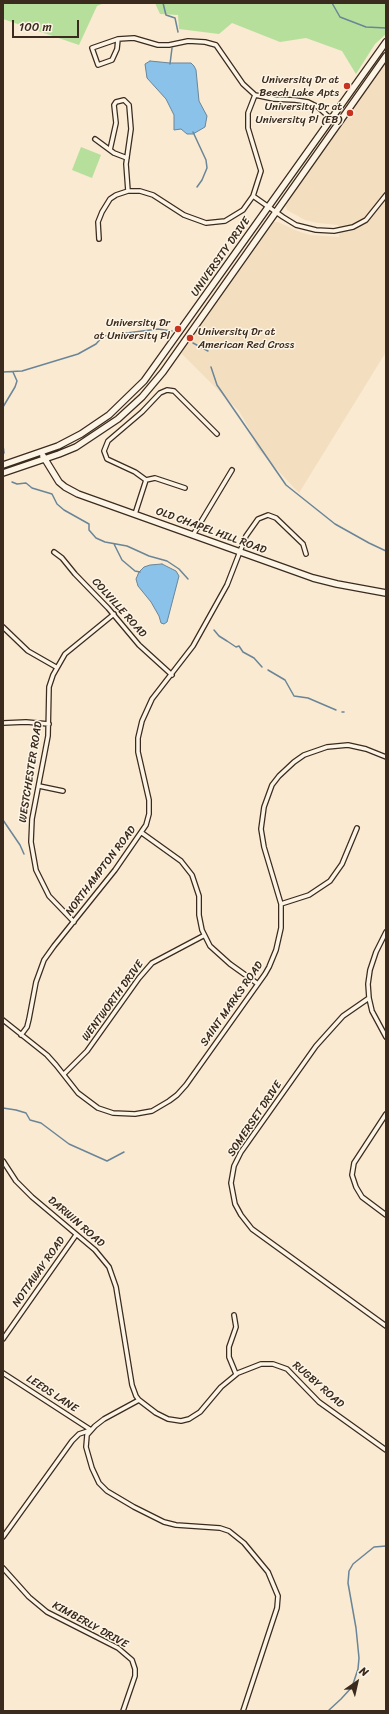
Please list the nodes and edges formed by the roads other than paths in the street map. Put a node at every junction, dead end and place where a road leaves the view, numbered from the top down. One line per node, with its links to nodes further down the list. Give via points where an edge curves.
1 (118, 39): 1 (street, via 92,48 98,65 112,60); 4 (street, via 134,38 169,45 188,41 216,45 243,84)
2 (386, 42): 5 (main road, UNIVERSITY DRIVE)
3 (386, 56): 13 (main road, UNIVERSITY DRIVE)
4 (255, 95): 5 (street, via 308,102); 11 (street, via 248,113 248,128 261,171)
5 (331, 119): 12 (main road, UNIVERSITY DRIVE)
6 (94, 139): 7 (street)
7 (110, 150): 8 (street); 8 (street, via 116,123 114,105 124,100 129,105 132,129)
8 (127, 158): 9 (street)
9 (128, 191): 11 (street, via 153,195 184,215 206,223 231,218 242,210); 14 (street, via 110,199 102,212 98,222)
10 (386, 195): 13 (street, via 366,220 338,231 303,227)
11 (253, 196): 12 (street)
12 (268, 207): 13 (street); 16 (main road, UNIVERSITY DRIVE, via 144,381 121,405 91,428)
13 (275, 212): 17 (main road, UNIVERSITY DRIVE, via 163,372 142,397 118,419 90,438)
14 (99, 239)
15 (217, 434): 21 (street, via 174,391 160,393 108,441 104,451 107,459)
16 (42, 452): 17 (main road, OLD CHAPEL HILL ROAD); 18 (main road)
17 (45, 459): 20 (main road); 23 (main road, OLD CHAPEL HILL ROAD, via 59,482 68,490)
18 (3, 465)
19 (232, 470): 24 (street)
20 (3, 473)
21 (146, 480): 22 (street, via 155,478); 23 (street)
22 (186, 488)
23 (135, 514): 24 (main road, OLD CHAPEL HILL ROAD)
24 (193, 535): 26 (main road, OLD CHAPEL HILL ROAD)
25 (54, 552): 29 (street, COLVILLE ROAD)
26 (239, 552): 27 (street, NORTHAMPTON ROAD, via 258,519 268,515 286,527 302,544); 28 (main road, OLD CHAPEL HILL ROAD, via 327,582); 32 (street, NORTHAMPTON ROAD, via 227,585 193,646)
27 (306, 554)
28 (386, 593)
29 (114, 614): 31 (street, WESTCHESTER ROAD, via 71,648); 32 (street, COLVILLE ROAD, via 139,645)
30 (3, 627): 31 (street, via 28,650)
31 (56, 667): 34 (street, WESTCHESTER ROAD, via 49,687)
32 (172, 675): 39 (street, NORTHAMPTON ROAD, via 147,707 138,734 139,759 150,808)
33 (3, 722): 34 (street)
34 (49, 724): 36 (street, WESTCHESTER ROAD)
35 (386, 757): 40 (street, SAINT MARKS ROAD, via 348,745 327,747 304,754 272,785 265,801 261,829)
36 (39, 786): 37 (street); 41 (street, WESTCHESTER ROAD, via 31,834 34,864 49,896)
37 (63, 791)
38 (357, 828): 40 (street, via 342,864 326,885 309,895)
39 (142, 833): 41 (street, NORTHAMPTON ROAD); 43 (street, via 180,861 192,875 199,896)
40 (281, 904): 44 (street, SAINT MARKS ROAD, via 281,928 276,950)
41 (74, 922): 47 (street, NORTHAMPTON ROAD, via 49,952 40,969 27,1027)
42 (386, 932): 45 (street, via 370,970)
43 (203, 936): 44 (street, via 220,956); 49 (street, WENTWORTH DRIVE, via 152,963 87,1051)
44 (258, 984): 49 (street, SAINT MARKS ROAD, via 182,1090 160,1107 135,1114 109,1112 82,1098)
45 (369, 998): 48 (street, via 375,1017); 55 (street, SOMERSET DRIVE, via 343,1016 316,1046 241,1152 234,1166 231,1183 235,1204 252,1229)
46 (3, 1020): 47 (street, SAINT MARKS ROAD)
47 (21, 1035): 49 (street, SAINT MARKS ROAD)
48 (386, 1037)
49 (64, 1074)
50 (386, 1114): 52 (street, via 354,1163 352,1175 362,1197)
51 (3, 1162): 53 (street, DARWIN ROAD, via 16,1181 32,1197)
52 (386, 1215)
53 (76, 1234): 56 (street, NOTTAWAY ROAD); 59 (street, DARWIN ROAD, via 101,1256 112,1273 132,1385)
54 (234, 1315): 58 (street, via 236,1327 229,1347 229,1357)
55 (386, 1326)
56 (3, 1339)
57 (3, 1373): 60 (street, LEEDS LANE)
58 (236, 1374): 59 (street, RUGBY ROAD, via 197,1415 185,1421 162,1417); 61 (street, RUGBY ROAD, via 261,1364 283,1366 320,1402)
59 (139, 1400): 60 (street, via 116,1411)
60 (91, 1430): 62 (street, via 80,1434 72,1441); 65 (street, via 86,1439 87,1450 96,1478 107,1491 164,1522 229,1531 244,1543 268,1572 278,1596 277,1608)
61 (386, 1450)
62 (3, 1537)
63 (3, 1568): 64 (street, KIMBERLY DRIVE, via 29,1597 47,1612 118,1648 132,1660 135,1676)
64 (123, 1711)
65 (243, 1711)

